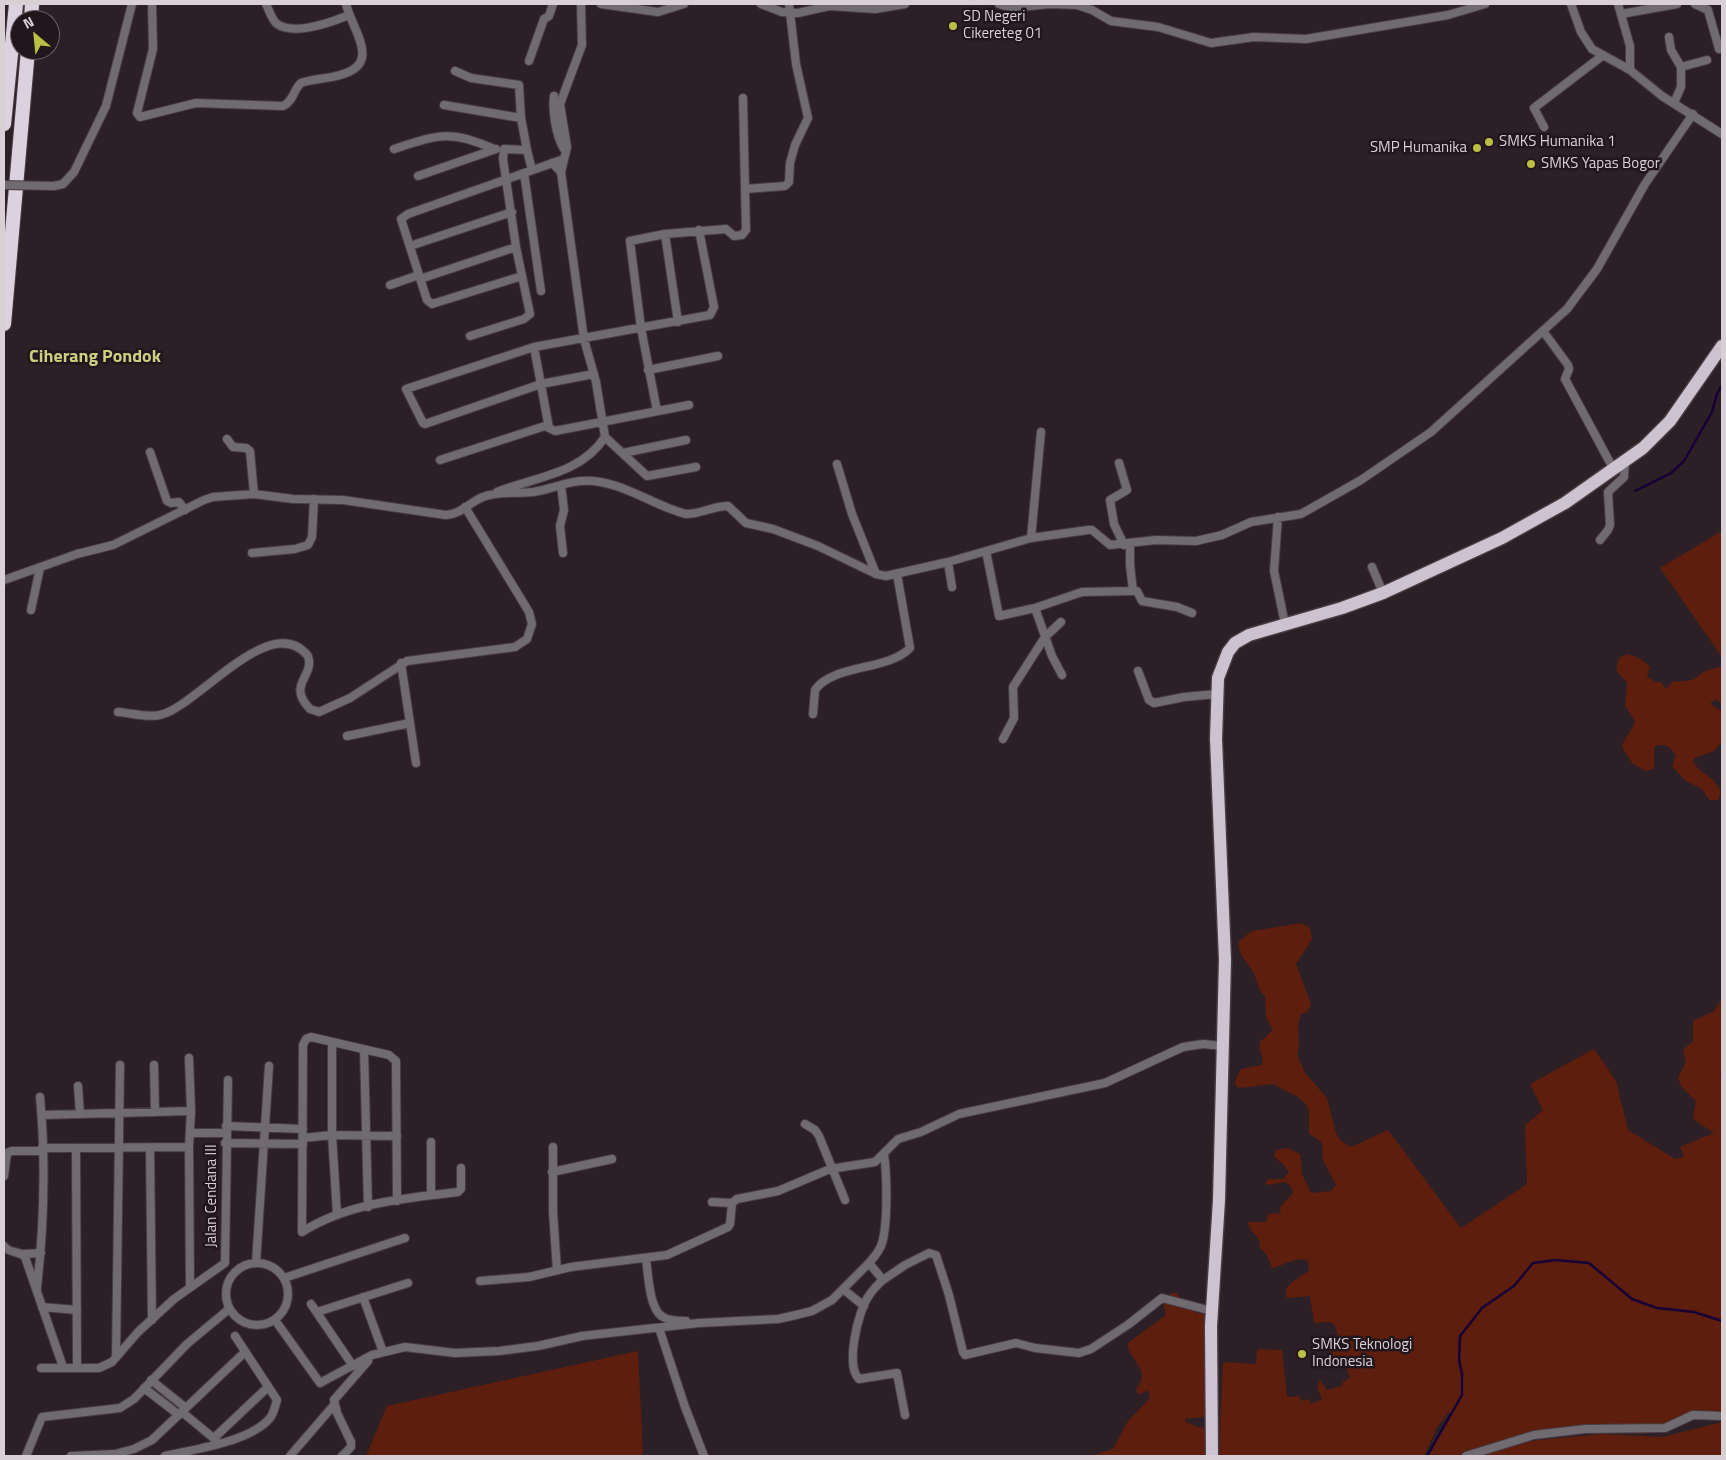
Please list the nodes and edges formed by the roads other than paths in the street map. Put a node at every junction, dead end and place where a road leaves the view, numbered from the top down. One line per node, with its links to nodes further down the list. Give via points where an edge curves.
1 (16, 4): 37 (highway)
2 (132, 4): 51 (street, bridge, via 106,106 74,172 63,184 54,186)
3 (152, 4): 21 (street, via 153,49 137,113 140,117 196,103 286,105 302,83 344,74 362,60 362,47)
4 (266, 4): 21 (street, via 274,22 284,26 319,27)
5 (346, 4): 21 (street)
6 (553, 4): 27 (street)
7 (581, 4): 44 (street, via 582,45 560,104)
8 (601, 4): 9 (street, via 653,12)
9 (684, 4)
10 (761, 4): 19 (street)
11 (789, 4): 19 (street)
12 (905, 4): 19 (street, via 875,9 830,6)
13 (999, 4): 14 (street, via 1014,8 1076,5 1111,21 1158,27 1211,43 1254,37 1311,38 1448,15)
14 (1485, 4)
15 (1571, 4): 24 (street, via 1586,41)
16 (1618, 4): 20 (street)
17 (1677, 4): 20 (street)
18 (1695, 4): 23 (street, via 1708,10)
19 (790, 13): 52 (street, via 796,64 808,118 795,145 789,182 785,186)
20 (1621, 14): 29 (street, via 1630,46)
21 (349, 16)
22 (1669, 37): 28 (street, via 1670,50)
23 (1719, 49)
24 (1602, 56): 29 (street); 38 (street, via 1534,108)
25 (27, 60): 63 (highway)
26 (1706, 60): 28 (street)
27 (529, 61)
28 (1681, 67): 33 (street, via 1682,87)
29 (1630, 70): 33 (street)
30 (455, 71): 36 (street, via 471,78 519,85)
31 (554, 96): 44 (street, via 558,134)
32 (743, 98): 52 (street)
33 (1674, 103): 35 (street)
34 (444, 104): 36 (street)
35 (1693, 114): 39 (street); 65 (street, via 1645,184 1597,269 1567,309)
36 (521, 118): 43 (street)
37 (4, 124)
38 (1544, 127)
39 (1722, 134)
40 (494, 148): 41 (street, via 448,135 432,136); 42 (street); 49 (street)
41 (394, 149)
42 (504, 149): 43 (street); 50 (street)
43 (527, 150): 46 (street)
44 (565, 155): 45 (street); 47 (street)
45 (552, 163): 46 (street); 47 (street)
46 (532, 170): 48 (street)
47 (561, 172): 67 (street)
48 (524, 173): 50 (street); 61 (street)
49 (418, 176)
50 (505, 180): 53 (street); 56 (street, via 405,215 401,222)
51 (4, 185)
52 (745, 189): 54 (street, via 745,233 738,237 726,229)
53 (512, 212): 56 (street); 57 (street)
54 (698, 230): 55 (street); 62 (street, via 713,312)
55 (665, 234): 62 (street); 64 (street, via 630,242)
56 (410, 246): 59 (street)
57 (516, 247): 58 (street); 59 (street)
58 (522, 276): 59 (street, via 435,304 427,300); 66 (street, via 529,316)
59 (420, 277): 60 (street)
60 (390, 285)
61 (541, 291)
62 (678, 322): 64 (street)
63 (4, 324)
64 (641, 328): 67 (street); 71 (street)
65 (1543, 331): 89 (street, via 1568,365 1565,379); 96 (street, via 1438,426 1403,452 1300,514)
66 (470, 336)
67 (584, 339): 69 (street); 72 (street)
68 (1722, 346): 85 (highway, via 1670,420)
69 (534, 347): 73 (street); 73 (street, via 406,389 425,424)
70 (718, 356): 71 (street)
71 (648, 370): 75 (street)
72 (594, 374): 73 (street); 76 (street)
73 (541, 384): 77 (street)
74 (689, 405): 75 (street)
75 (657, 411): 76 (street)
76 (604, 422): 77 (street, via 555,431); 79 (street)
77 (549, 428): 84 (street, via 545,426)
78 (1041, 432): 97 (street)
79 (605, 437): 83 (street); 92 (street, via 588,456 565,470)
80 (227, 439): 91 (street, via 233,447 250,451)
81 (686, 440): 83 (street)
82 (150, 452): 95 (street, via 167,501 179,502)
83 (623, 453): 88 (street, via 647,476)
84 (440, 460)
85 (1625, 462): 89 (highway); 98 (street, via 1624,476 1608,492 1610,525)
86 (1119, 463): 99 (street, via 1126,490 1110,500 1114,524)
87 (837, 464): 106 (street, via 852,514)
88 (696, 467)
89 (1614, 470): 111 (highway, via 1565,503 1502,538)
90 (561, 485): 92 (street, via 534,492); 102 (street, via 564,510 560,539); 106 (street, via 584,481 612,485 686,514 728,506 746,523 773,529 818,546)
91 (254, 494): 93 (street); 95 (street, via 209,498)
92 (490, 495): 94 (street)
93 (314, 499): 94 (street, via 369,502 438,515 451,514); 101 (street, via 312,536 308,544 295,549)
94 (465, 507): 118 (street, via 529,612 532,624 527,639 515,647 501,650 420,658)
95 (185, 510): 105 (street, via 113,545)
96 (1278, 517): 99 (street, via 1251,522 1208,539); 116 (street, via 1274,571)
97 (1031, 538): 99 (street, via 1092,530 1110,545); 100 (street)
98 (1600, 540)
99 (1127, 544): 110 (street)
100 (986, 551): 103 (street); 112 (street, via 999,616)
101 (252, 553)
102 (563, 553)
103 (948, 562): 107 (street); 109 (street)
104 (1372, 567): 111 (street)
105 (40, 568): 108 (street); 113 (street)
106 (876, 574): 107 (street)
107 (897, 574): 123 (street, via 910,648 823,682 814,690)
108 (4, 580)
109 (952, 587)
110 (1133, 591): 112 (street, via 1082,592); 114 (street, via 1137,591 1142,602 1177,606)
111 (1383, 593): 116 (highway)
112 (1035, 608): 117 (street)
113 (31, 610)
114 (1192, 613)
115 (1061, 622): 117 (street)
116 (1285, 624): 121 (highway, via 1249,635 1235,644 1220,668)
117 (1045, 636): 120 (street); 126 (street, via 1013,687 1014,718)
118 (401, 663): 122 (street, via 350,698 314,712 305,705 300,693 309,664 308,656 295,646 276,645 250,655 185,703 161,715); 124 (street)
119 (1138, 671): 121 (street, via 1154,703)
120 (1062, 675)
121 (1217, 694): 129 (highway, via 1225,960)
122 (118, 712)
123 (813, 714)
124 (410, 722): 125 (street); 127 (street)
125 (347, 736)
126 (1003, 739)
127 (416, 763)
128 (332, 1043): 130 (street); 145 (street, via 311,1037 304,1042); 148 (street)
129 (1222, 1046): 161 (street, via 1183,1047 1105,1083 959,1114 922,1132 898,1139); 195 (highway, via 1220,1200)
130 (364, 1050): 149 (street); 150 (street, via 389,1055 396,1061)
131 (190, 1058): 139 (street)
132 (120, 1065): 140 (street)
133 (154, 1065): 138 (street)
134 (269, 1066): 144 (street)
135 (228, 1080): 146 (street, Jalan Cendana III)
136 (78, 1086): 141 (street)
137 (40, 1097): 142 (street)
138 (155, 1111): 139 (street); 140 (street)
139 (191, 1111): 147 (street)
140 (119, 1112): 141 (street); 159 (street)
141 (80, 1114): 142 (street)
142 (42, 1115): 157 (street)
143 (805, 1124): 164 (street, via 817,1133)
144 (266, 1128): 145 (street); 146 (street); 154 (street)
145 (303, 1129): 151 (street)
146 (226, 1130): 147 (street); 153 (street, Jalan Cendana III)
147 (190, 1133): 155 (street)
148 (332, 1135): 149 (street); 151 (street); 173 (street)
149 (365, 1135): 150 (street); 172 (street)
150 (398, 1136): 169 (street)
151 (303, 1141): 154 (street); 173 (street, via 302,1232)
152 (431, 1142): 167 (street)
153 (225, 1143): 154 (street); 186 (street, Jalan Cendana III, via 226,1259 223,1266)
154 (265, 1143): 179 (street)
155 (189, 1147): 160 (street); 186 (street)
156 (552, 1147): 165 (street)
157 (42, 1148): 158 (street); 166 (street, via 39,1151 7,1153); 176 (street)
158 (76, 1148): 159 (street); 194 (street)
159 (118, 1148): 160 (street); 205 (street)
160 (150, 1148): 197 (street)
161 (884, 1154): 164 (street, via 870,1163); 180 (street, via 884,1232 882,1245)
162 (612, 1159): 165 (street)
163 (461, 1168): 167 (street, via 460,1191)
164 (833, 1168): 168 (street); 171 (street, via 783,1189 737,1199)
165 (552, 1172): 181 (street)
166 (4, 1176)
167 (431, 1194): 169 (street)
168 (845, 1200)
169 (397, 1201): 172 (street)
170 (712, 1202): 171 (street)
171 (732, 1203): 178 (street, via 730,1224 726,1229 673,1253)
172 (368, 1207): 173 (street)
173 (336, 1214)
174 (405, 1238): 182 (street)
175 (4, 1246): 177 (street)
176 (41, 1253): 177 (street); 187 (street)
177 (22, 1254): 187 (street)
178 (646, 1258): 181 (street); 199 (street, via 658,1315)
179 (256, 1263): 182 (street, via 267,1264); 193 (street, via 243,1266 227,1284)
180 (869, 1263): 183 (street); 188 (street)
181 (557, 1270): 184 (street, via 529,1277)
182 (284, 1278): 198 (street, via 288,1301)
183 (883, 1280): 191 (street); 195 (street, via 929,1253 936,1255 965,1355 1016,1343 1079,1353 1104,1340 1162,1298)
184 (480, 1281)
185 (408, 1283): 189 (street)
186 (190, 1286): 197 (street)
187 (37, 1288): 192 (street)
188 (843, 1289): 191 (street); 199 (street, via 826,1305 796,1316)
189 (363, 1297): 196 (street); 203 (street)
190 (311, 1304): 196 (street)
191 (864, 1306): 215 (street, via 854,1346 854,1372 859,1379 898,1373)
192 (42, 1307): 194 (street); 207 (street)
193 (229, 1308): 198 (street, via 244,1323 266,1324); 210 (street)
194 (77, 1310): 209 (street)
195 (1212, 1311): 226 (highway)
196 (317, 1312): 206 (street)
197 (152, 1320): 205 (street)
198 (275, 1320): 206 (street, via 320,1383)
199 (699, 1323): 200 (street)
200 (660, 1328): 203 (street, via 582,1336 499,1351 455,1353 406,1347); 225 (street)
201 (235, 1336): 202 (street)
202 (245, 1352): 211 (street); 214 (street)
203 (383, 1352): 204 (street)
204 (372, 1356): 206 (street); 213 (street, via 336,1396)
205 (116, 1357): 209 (street, via 103,1367)
206 (353, 1366)
207 (63, 1367): 208 (street); 209 (street)
208 (41, 1368)
209 (77, 1368)
210 (151, 1380): 212 (street); 214 (street)
211 (268, 1387): 217 (street); 217 (street, via 277,1400 272,1416 261,1428)
212 (144, 1388): 214 (street); 220 (street, via 120,1408 42,1417)
213 (334, 1405): 223 (street); 224 (street, via 351,1442)
214 (182, 1412): 217 (street); 219 (street, via 152,1440)
215 (905, 1415)
216 (1722, 1416): 218 (street, via 1693,1415 1665,1428 1585,1429 1534,1435)
217 (217, 1440): 222 (street)
218 (1485, 1454): 227 (street)
219 (115, 1455): 221 (street)
220 (26, 1456)
221 (71, 1456)
222 (165, 1456)
223 (290, 1456)
224 (342, 1456)
225 (704, 1456)
226 (1212, 1456)
227 (1466, 1456)

